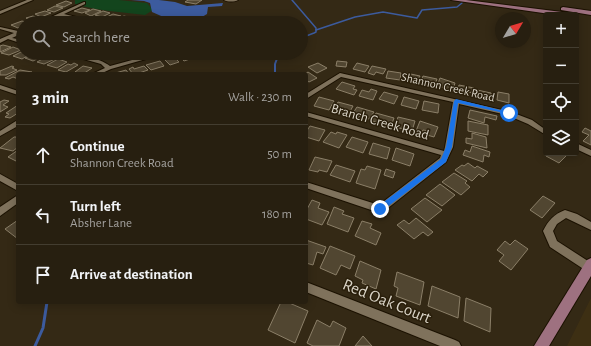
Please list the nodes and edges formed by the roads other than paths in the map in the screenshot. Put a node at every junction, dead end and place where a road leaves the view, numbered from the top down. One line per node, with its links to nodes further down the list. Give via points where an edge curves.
1 (31, 0): 8 (street)
2 (226, 0): 3 (street)
3 (236, 0)
4 (454, 0): 9 (main road)
5 (487, 0): 7 (main road)
6 (84, 3): 12 (street)
7 (565, 9): 10 (street); 11 (main road)
8 (1, 12)
9 (546, 12)
10 (567, 12)
11 (591, 13)
12 (59, 14): 13 (street); 14 (street)
13 (55, 16)
14 (68, 16)
15 (579, 16): 16 (main road)
16 (591, 18)
17 (0, 28): 18 (street)
18 (16, 31)
19 (16, 34): 20 (street)
20 (8, 38): 21 (street); 22 (street)
21 (16, 40)
22 (0, 41)
23 (91, 60): 25 (street)
24 (138, 60): 25 (street)
25 (109, 68): 26 (street)
26 (100, 72)
27 (0, 87): 28 (street)
28 (16, 91)
29 (308, 96): 30 (street, Shannon Creek Road, via 340,75)
30 (456, 101): 33 (street, Shannon Creek Road, via 509,113); 37 (street)
31 (308, 115): 37 (street, Branch Creek Road)
32 (16, 124): 34 (street)
33 (543, 131)
34 (0, 134)
35 (579, 147): 36 (street)
36 (591, 153)
37 (446, 154): 39 (street, via 443,160 380,209)
38 (0, 177): 40 (street)
39 (308, 185)
40 (16, 187)
41 (16, 200): 42 (street)
42 (0, 212)
43 (591, 226): 44 (street, via 565,214 554,221 548,231 553,244)
44 (590, 265): 47 (main road)
45 (308, 288): 46 (street, Red Oak Court)
46 (455, 346)
47 (541, 346)

